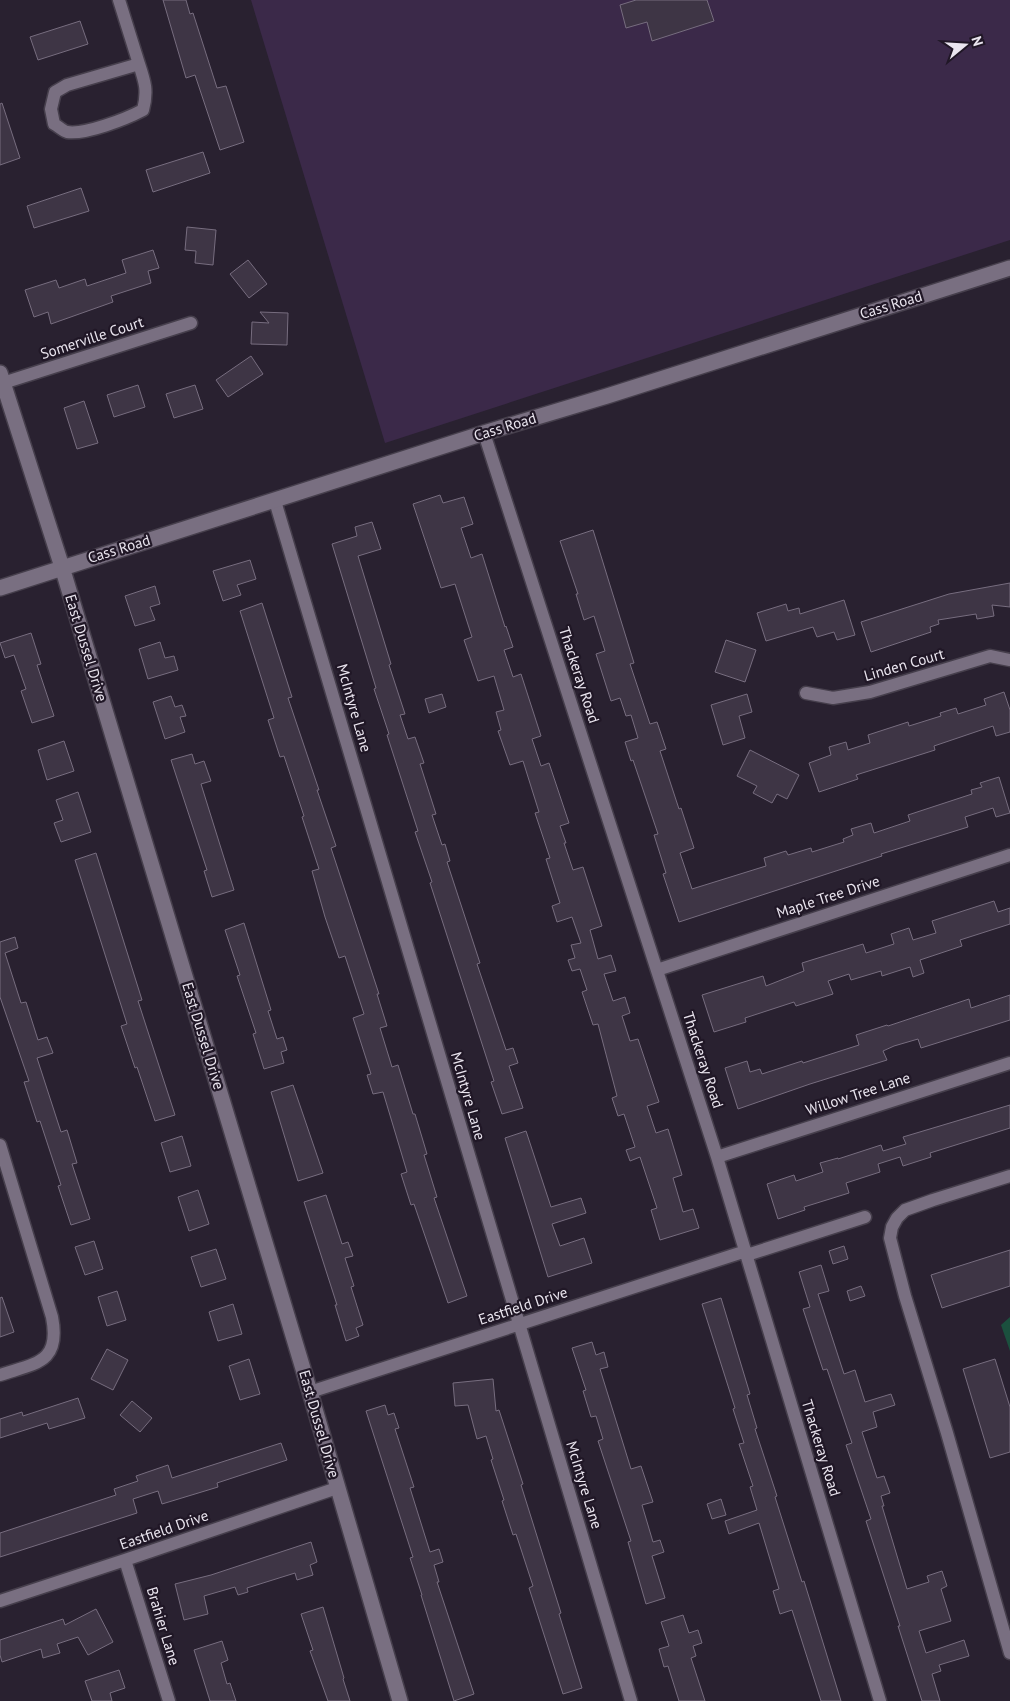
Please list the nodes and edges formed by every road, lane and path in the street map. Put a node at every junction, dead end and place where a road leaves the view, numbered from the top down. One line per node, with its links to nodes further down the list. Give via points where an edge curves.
1 (120, 0): 2 (street)
2 (139, 64): 2 (street, via 147,96 143,110 80,133 65,132 54,124 51,109 55,92 67,85)
3 (1010, 268): 6 (street, Cass Road)
4 (192, 323): 5 (street, Somerville Court)
5 (2, 378): 8 (street, East Dussel Drive)
6 (484, 433): 7 (street, Cass Road); 13 (street, Thackeray Road)
7 (275, 501): 8 (street, Cass Road); 20 (street, McIntyre Lane)
8 (62, 567): 9 (street, Cass Road); 22 (street, East Dussel Drive)
9 (0, 588)
10 (1010, 660): 11 (street, Linden Court, via 990,656 870,692 833,698)
11 (806, 693)
12 (1010, 855): 13 (street, Maple Tree Drive)
13 (657, 970): 16 (street, Thackeray Road)
14 (1010, 1063): 16 (street, Willow Tree Lane)
15 (0, 1145): 21 (street, via 55,1330 55,1342 46,1358)
16 (717, 1157): 19 (street, Thackeray Road)
17 (1010, 1176): 26 (street, via 906,1210 897,1218 890,1238)
18 (865, 1217): 19 (street, Eastfield Drive)
19 (747, 1253): 20 (street, Eastfield Drive); 30 (street, Thackeray Road)
20 (519, 1324): 22 (street, Eastfield Drive); 29 (street, McIntyre Lane)
21 (0, 1374)
22 (310, 1392): 23 (street, East Dussel Drive)
23 (338, 1488): 24 (street, Eastfield Drive); 28 (street, East Dussel Drive)
24 (125, 1560): 25 (street, Eastfield Drive); 27 (street, Brahier Lane)
25 (0, 1601)
26 (1010, 1653)
27 (169, 1701)
28 (400, 1701)
29 (631, 1701)
30 (880, 1701)

